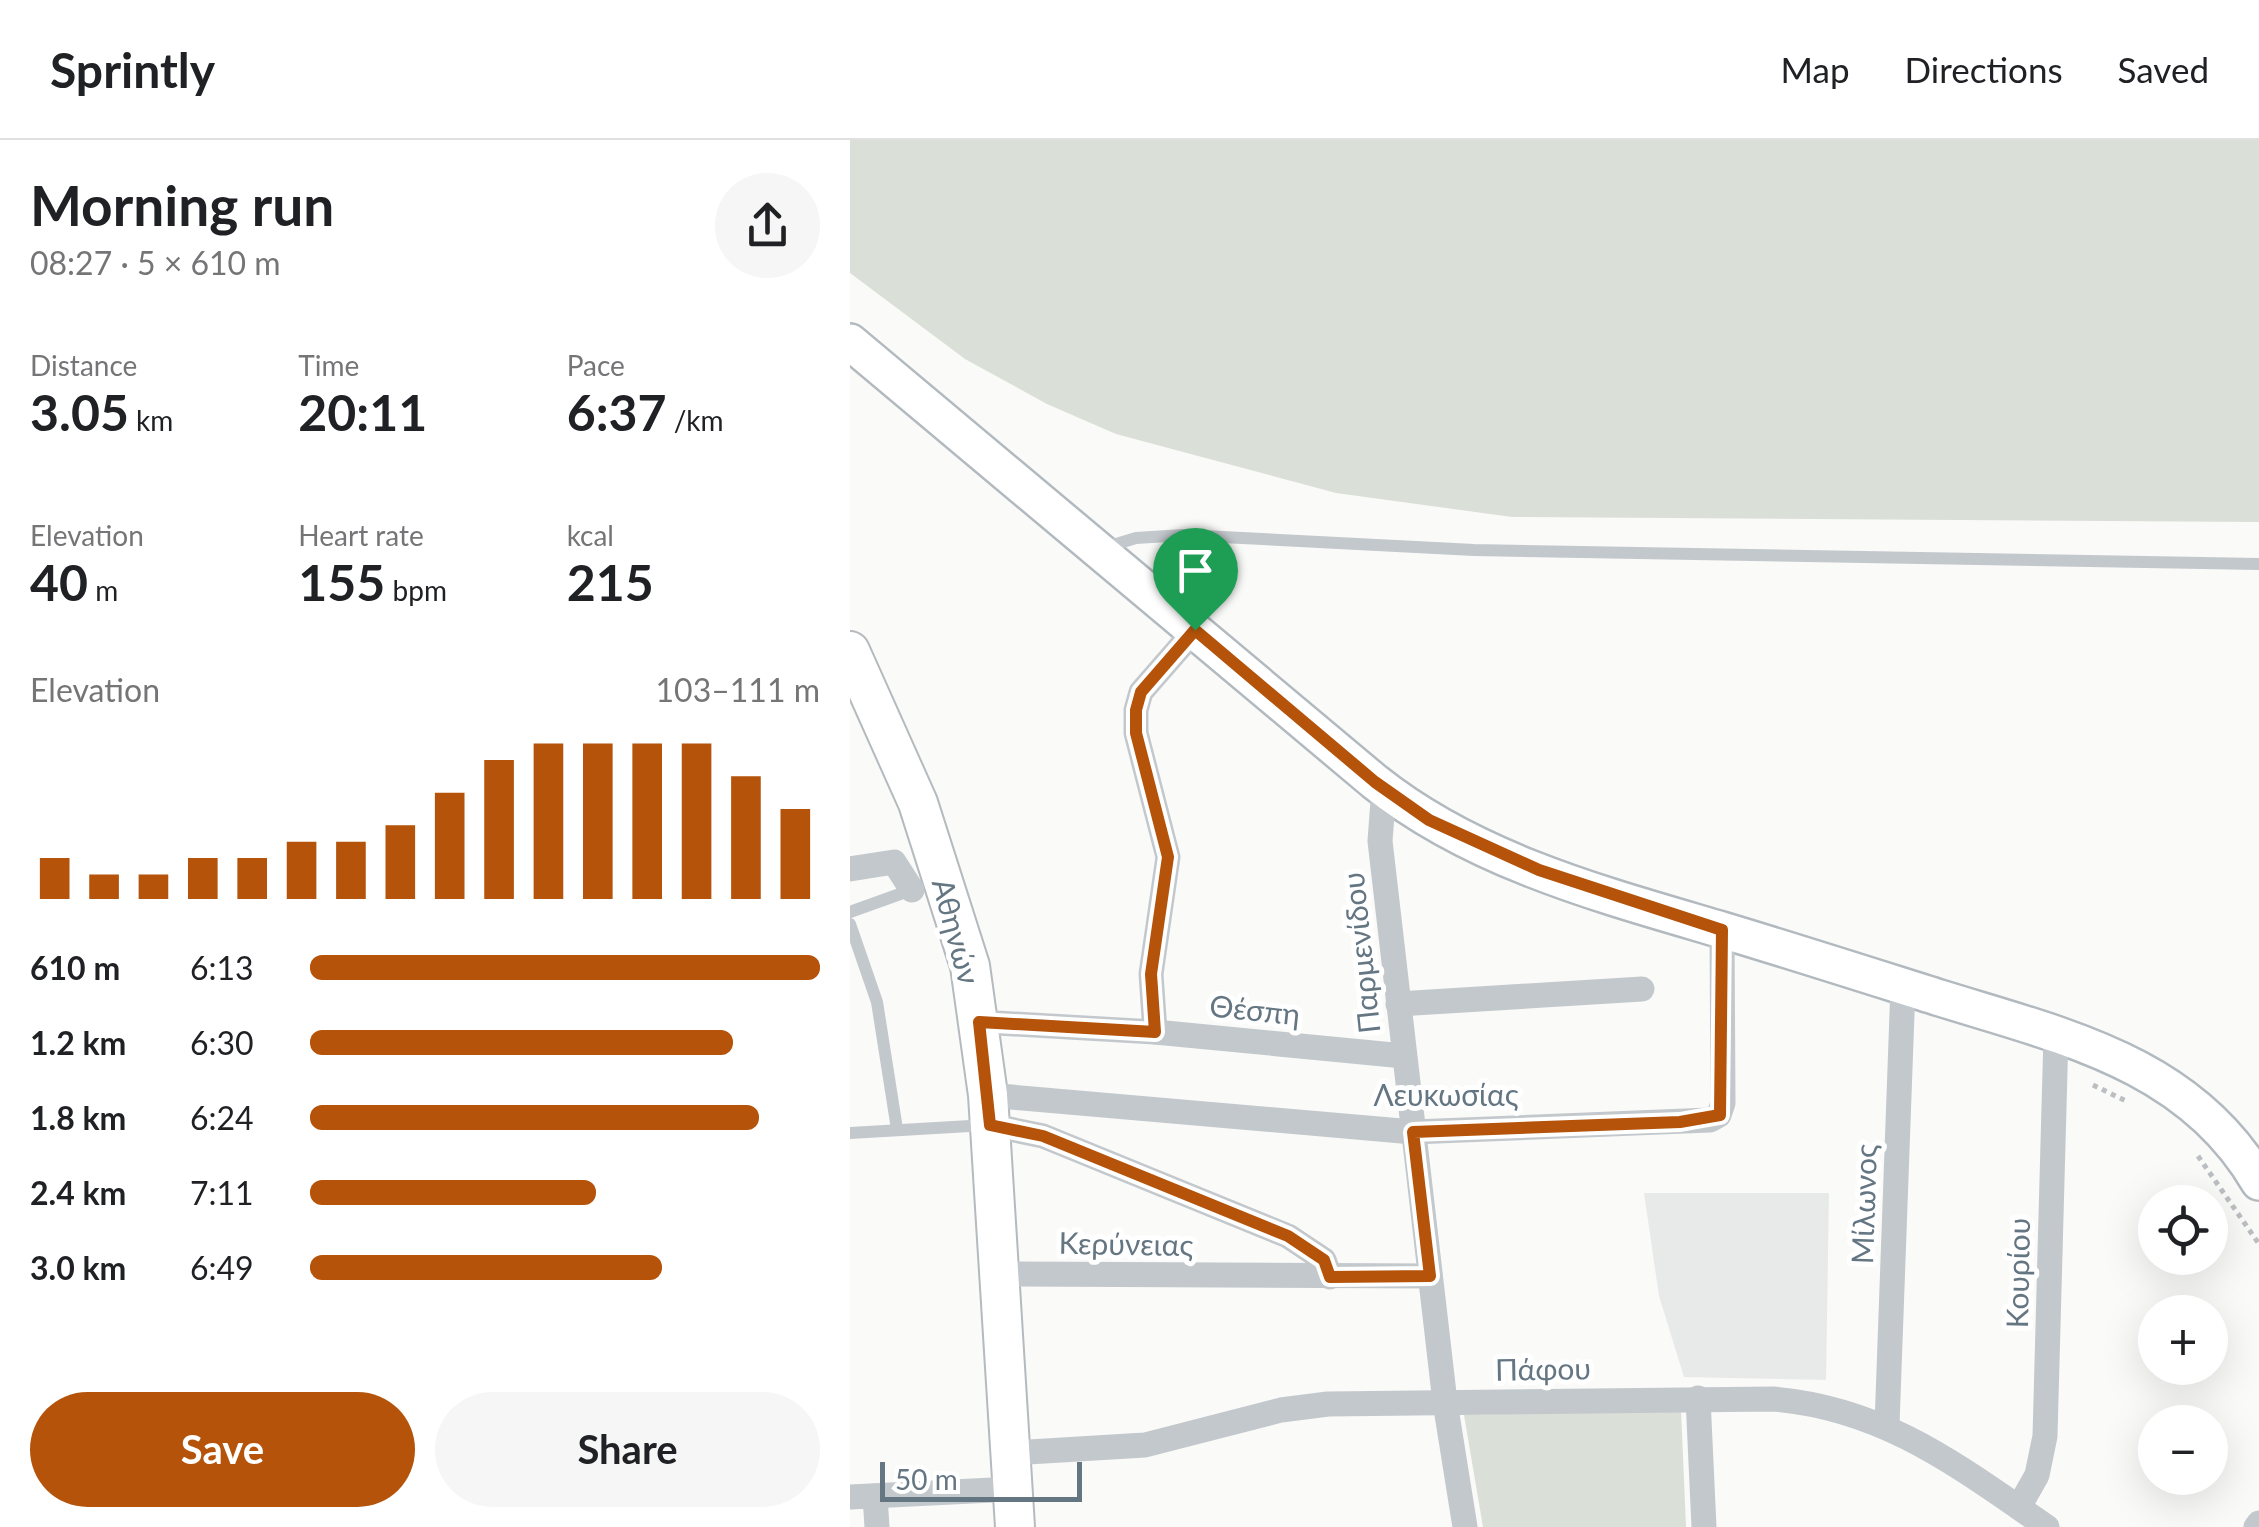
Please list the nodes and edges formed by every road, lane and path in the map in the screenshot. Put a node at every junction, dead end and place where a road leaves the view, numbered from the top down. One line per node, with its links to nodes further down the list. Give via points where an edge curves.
1 (850, 342): 2 (street)
2 (1096, 550): 3 (lane, via 1136,538 1183,535 1474,550); 4 (street)
3 (2259, 564)
4 (1195, 630): 6 (street); 16 (street, via 1141,692 1136,710 1168,857 1151,974)
5 (850, 652): 8 (main road, Αθηνών, via 918,803)
6 (1384, 788): 11 (street, via 1491,851); 14 (street, Παρμενίδου, via 1380,841)
7 (850, 869): 8 (street, via 894,862)
8 (928, 882): 9 (lane); 15 (main road, Αθηνών, via 966,948)
9 (850, 912)
10 (850, 924): 20 (lane, via 877,1002)
11 (1722, 930): 12 (street); 22 (street, Λευκωσίας, via 1723,1103 1716,1118)
12 (1903, 986): 17 (street); 29 (street, Μίλωνος)
13 (1642, 988): 14 (street)
14 (1398, 1004): 18 (street, Παρμενίδου)
15 (979, 1022): 16 (street, Θέσπη); 19 (main road, Αθηνών)
16 (1155, 1032): 18 (street, Θέσπη)
17 (2056, 1034): 23 (street, via 2138,1068 2190,1099 2228,1136); 32 (street, Κουρίου, via 2046,1436 2037,1475)
18 (1404, 1056): 22 (street, Παρμενίδου)
19 (989, 1110): 20 (lane); 22 (street, Λευκωσίας); 24 (main road, Αθηνών); 26 (street, via 1288,1236 1324,1260)
20 (897, 1129): 21 (lane)
21 (850, 1132)
22 (1413, 1132): 25 (street, Παρμενίδου)
23 (2259, 1182)
24 (1001, 1274): 26 (street, Κερύνειας); 30 (main road, Αθηνών)
25 (1430, 1276): 26 (street, Κερύνειας); 28 (street, Παρμενίδου)
26 (1330, 1277)
27 (1698, 1398): 28 (street, Πάφου); 29 (street, Πάφου, via 1820,1404); 36 (street)
28 (1445, 1402): 30 (street, Πάφου, via 1280,1410); 35 (street, Παρμενίδου)
29 (1888, 1425): 32 (street, Πάφου)
30 (1012, 1471): 31 (street, Πάφου); 34 (main road, Αθηνών)
31 (862, 1497): 33 (street)
32 (2018, 1507): 37 (street, Πάφου)
33 (877, 1527)
34 (1014, 1527)
35 (1465, 1527)
36 (1704, 1527)
37 (2047, 1527)

